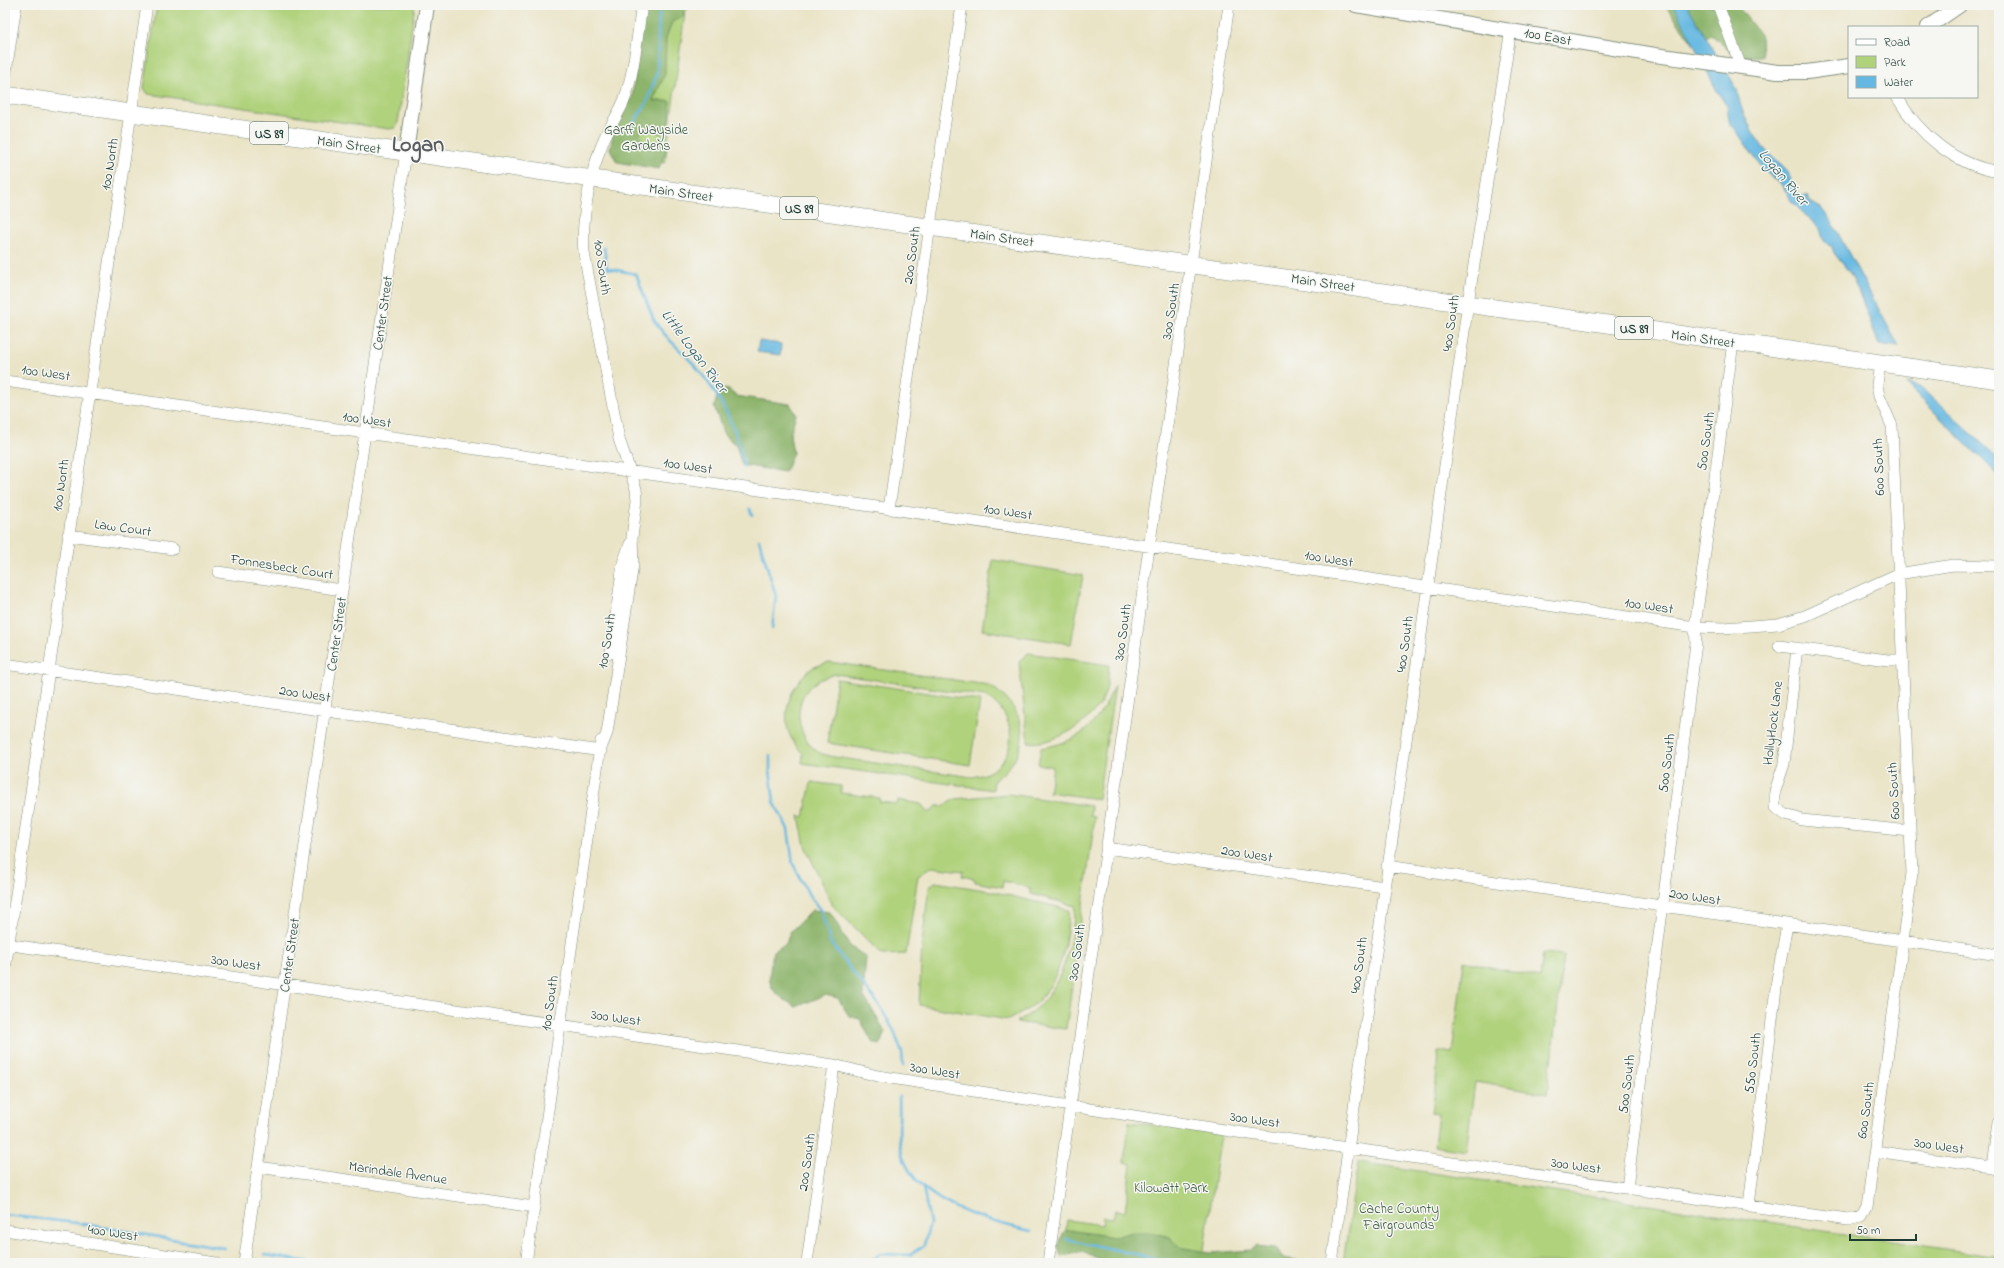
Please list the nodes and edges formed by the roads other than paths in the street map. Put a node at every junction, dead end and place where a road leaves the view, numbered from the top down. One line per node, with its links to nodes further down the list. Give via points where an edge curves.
1 (16, 5): 14 (street)
2 (147, 5): 17 (street, 100 North)
3 (427, 5): 18 (main road, Center Street)
4 (642, 5): 20 (street, 100 South, via 632,72 624,100 604,139)
5 (962, 5): 21 (street, 200 South)
6 (1229, 5): 22 (street, 300 South)
7 (1356, 5): 11 (main road, 100 East)
8 (1718, 5): 13 (street)
9 (1960, 5): 10 (main road)
10 (1929, 26)
11 (1511, 30): 13 (main road, 100 East); 23 (street, 400 South)
12 (1848, 66): 13 (main road, 100 East, via 1807,72 1778,72)
13 (1741, 67)
14 (5, 78)
15 (5, 95): 17 (highway, Main Street / US 89)
16 (1898, 98): 19 (street, via 1920,130 1936,144 1952,155)
17 (132, 114): 18 (highway, Main Street / US 89); 28 (street, 100 North)
18 (406, 152): 20 (highway, Main Street / US 89); 29 (street, Center Street)
19 (1999, 172)
20 (592, 179): 21 (highway, Main Street / US 89); 30 (street, 100 South, via 582,239 619,439)
21 (930, 227): 22 (highway, Main Street / US 89); 31 (street, 200 South)
22 (1192, 264): 23 (highway, Main Street / US 89); 33 (street, 300 South)
23 (1468, 304): 24 (highway, Main Street / US 89); 38 (street, 400 South)
24 (1733, 342): 25 (highway, Main Street / US 89); 40 (street, 500 South)
25 (1880, 363): 26 (highway, Main Street / US 89); 37 (street, 600 South, via 1877,385 1879,396 1892,426)
26 (1999, 380)
27 (5, 381): 28 (street, 100 West)
28 (88, 393): 29 (street, 100 West); 32 (street, 100 North)
29 (365, 434): 30 (street, 100 West); 39 (street, Center Street)
30 (629, 472): 31 (street, 100 West); 47 (street, 100 South, via 636,489 637,500 632,537 623,562 600,732)
31 (889, 509): 33 (street, 100 West)
32 (68, 535): 34 (street, Law Court); 45 (street, 100 North)
33 (1149, 546): 38 (street, 100 West); 49 (street, 300 South)
34 (173, 549)
35 (1999, 566): 37 (street, 100 West, via 1953,565)
36 (218, 572): 39 (street, Fonnesbeck Court)
37 (1898, 574): 40 (street, 100 West, via 1806,616 1778,624 1723,628); 43 (street, 600 South)
38 (1427, 588): 40 (street, 100 West); 50 (street, 400 South)
39 (342, 590): 46 (street, Center Street)
40 (1695, 627): 52 (street, 500 South, via 1696,643)
41 (1779, 646): 42 (street)
42 (1797, 648): 43 (street); 48 (street, HollyHock Lane, via 1784,764 1775,791 1775,806 1786,815 1802,820)
43 (1902, 660): 48 (street, 600 South)
44 (5, 664): 45 (street, 200 West)
45 (48, 670): 46 (street, 200 West); 55 (street, 100 North)
46 (324, 711): 47 (street, 200 West); 58 (street, Center Street)
47 (601, 749): 59 (street, 100 South)
48 (1910, 831): 54 (street, 600 South, via 1912,873)
49 (1106, 848): 51 (street, 200 West); 61 (street, 300 South)
50 (1387, 866): 51 (street, 400 South); 52 (street, 200 West)
51 (1385, 887): 63 (street, 400 South)
52 (1664, 907): 53 (street, 200 West); 67 (street, 500 South)
53 (1787, 925): 54 (street, 200 West); 68 (street, 550 South, via 1777,980)
54 (1902, 941): 56 (street, 200 West); 64 (street, 600 South)
55 (7, 944): 57 (street, 100 North); 58 (street, 300 West)
56 (1999, 956)
57 (5, 969)
58 (284, 984): 59 (street, 300 West); 65 (street, Center Street)
59 (560, 1026): 60 (street, 300 West); 69 (street, 100 South)
60 (834, 1065): 61 (street, 300 West, via 878,1076); 75 (street, 200 South)
61 (1071, 1106): 63 (street, 300 West); 76 (street, 300 South)
62 (1999, 1123): 66 (street)
63 (1348, 1148): 67 (street, 300 West); 77 (street, 400 South)
64 (1875, 1151): 66 (street, 300 West); 70 (street, 600 South, via 1867,1207)
65 (258, 1168): 69 (street, Marindale Avenue); 73 (street, Center Street)
66 (1996, 1168)
67 (1627, 1188): 68 (street, 300 West)
68 (1749, 1205): 70 (street, 300 West, via 1848,1220)
69 (534, 1207): 74 (street, 100 South)
70 (1862, 1217)
71 (5, 1230): 72 (street, 400 West)
72 (216, 1263)
73 (244, 1263)
74 (526, 1263)
75 (807, 1263)
76 (1048, 1263)
77 (1332, 1263)

